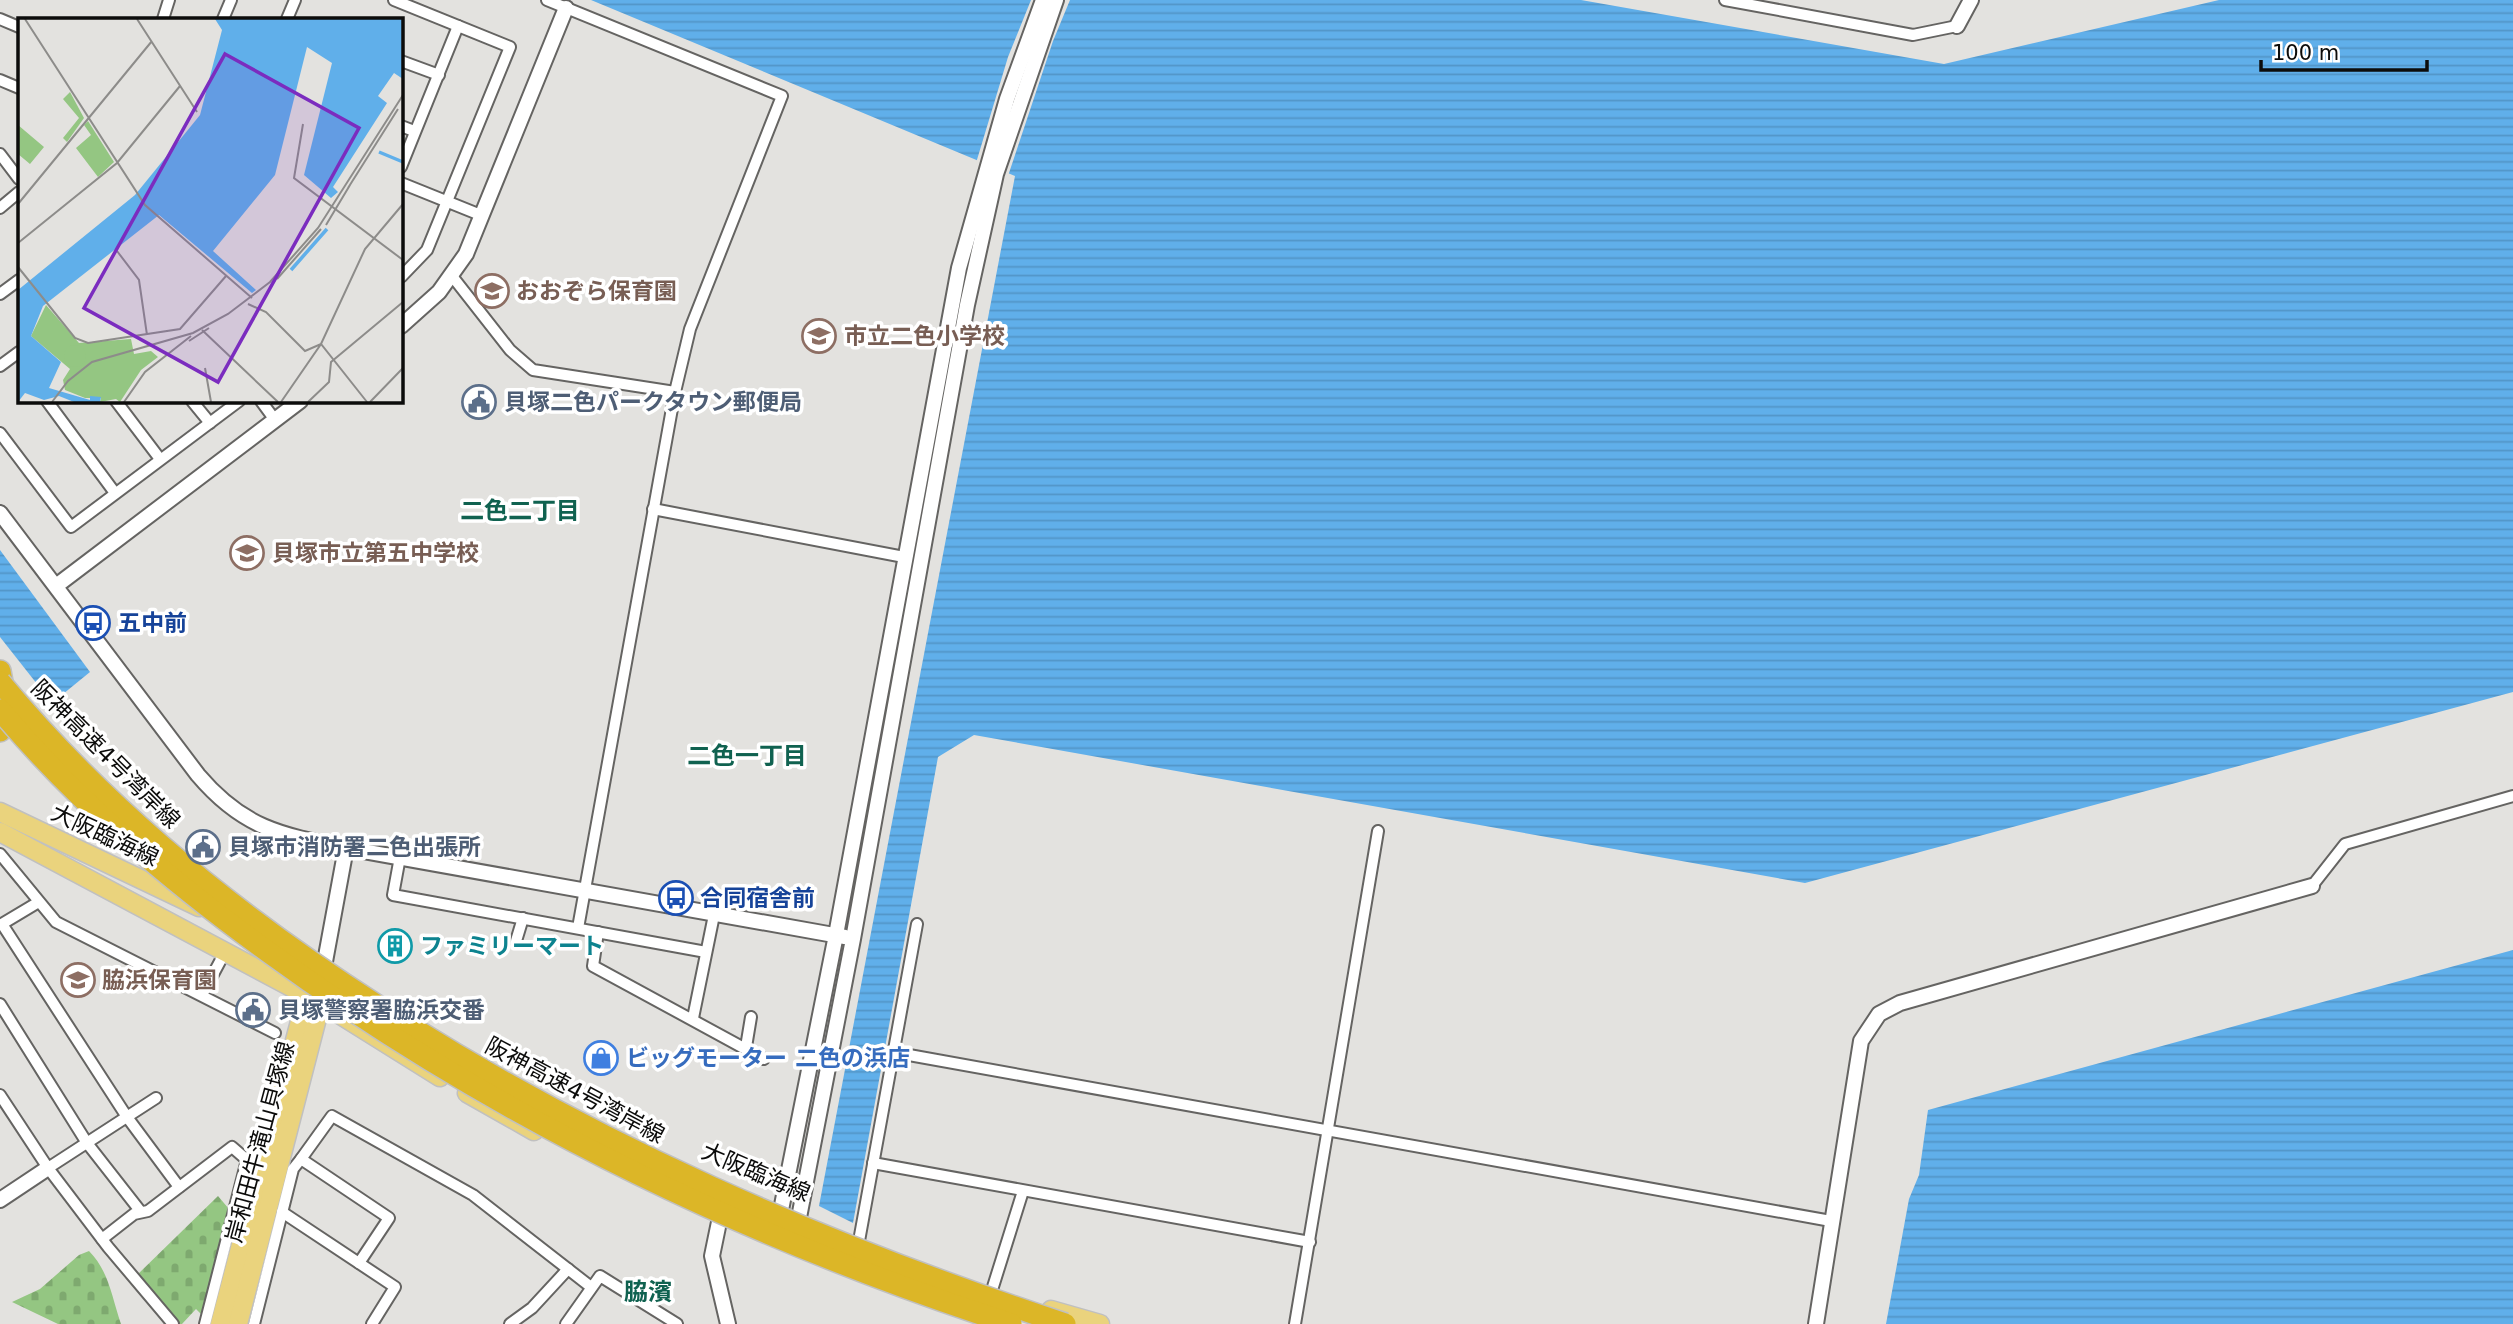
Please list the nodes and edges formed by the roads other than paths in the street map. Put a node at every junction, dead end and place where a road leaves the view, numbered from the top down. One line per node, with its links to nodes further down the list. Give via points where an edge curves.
1 (169, 0): 11 (street)
2 (231, 0): 12 (street)
3 (295, 0): 13 (street)
4 (394, 0): 15 (street)
5 (547, 0): 10 (street)
6 (1043, 0): 26 (street)
7 (1056, 0): 26 (street)
8 (1725, 0): 16 (street, via 1913,35)
9 (1971, 0): 16 (street)
10 (566, 8): 32 (street); 40 (street, via 782,96 690,329)
11 (163, 18)
12 (223, 18)
13 (288, 18)
14 (0, 19): 17 (street)
15 (458, 26): 19 (street); 30 (street, via 510,47)
16 (1957, 26)
17 (18, 27)
18 (402, 61): 19 (street)
19 (439, 75): 23 (street)
20 (0, 80): 21 (street)
21 (18, 88)
22 (402, 125): 23 (street)
23 (414, 131): 25 (street)
24 (0, 154): 27 (street)
25 (402, 164)
26 (991, 171): 54 (street, via 959,268); 76 (street)
27 (18, 178)
28 (402, 183): 30 (street)
29 (18, 193): 31 (street)
30 (448, 204): 32 (street); 33 (street, via 427,250)
31 (0, 208)
32 (483, 215): 34 (street)
33 (402, 276)
34 (452, 276): 37 (street); 40 (street, via 510,350 533,370)
35 (18, 281): 36 (street)
36 (0, 294)
37 (402, 325)
38 (18, 357): 39 (street)
39 (0, 366)
40 (675, 392): 52 (street)
41 (48, 402): 51 (street)
42 (117, 402): 50 (street)
43 (193, 402): 48 (street)
44 (238, 402): 48 (street)
45 (262, 402): 47 (street)
46 (299, 402): 47 (street)
47 (275, 420): 55 (street)
48 (210, 423): 50 (street)
49 (0, 433): 51 (street, via 71,527)
50 (160, 459): 51 (street)
51 (116, 493)
52 (653, 509): 54 (street); 68 (street)
53 (0, 513): 55 (street)
54 (904, 557): 75 (street)
55 (56, 586): 64 (street, via 216,797 258,825)
56 (0, 671): 59 (highway, via 4,693)
57 (0, 682): 130 (highway, 阪神高速4号湾岸線, bridge, via 63,754 175,859 314,964 486,1074 629,1150 777,1218 882,1261)
58 (0, 710): 129 (highway, 阪神高速4号湾岸線, bridge, via 88,805 164,873 298,974 411,1049 548,1129 696,1202 873,1276)
59 (0, 732)
60 (2513, 796): 67 (street, via 2345,845)
61 (0, 812): 80 (main road, 大阪臨海線)
62 (1378, 831): 94 (street)
63 (0, 832): 78 (main road, 大阪臨海線)
64 (346, 848): 66 (street); 80 (street)
65 (0, 855): 69 (street)
66 (400, 857): 68 (street); 71 (street, via 393,895)
67 (2312, 886): 107 (street, via 1900,1003 1879,1014 1861,1041)
68 (583, 890): 70 (street); 73 (street)
69 (37, 903): 81 (street, via 56,922); 93 (street, via 2,924)
70 (714, 915): 75 (street); 79 (street)
71 (523, 918): 73 (street); 77 (street)
72 (917, 925): 97 (street)
73 (578, 928): 74 (street)
74 (598, 932): 79 (street); 86 (street, via 593,966)
75 (836, 935): 76 (street); 103 (street)
76 (853, 939): 106 (street)
77 (516, 941)
78 (225, 952): 81 (street); 82 (main road, 大阪臨海線)
79 (706, 952): 86 (street)
80 (324, 967): 82 (main road, 岸和田牛滝山貝塚線); 84 (main road, 岸和田牛滝山貝塚線); 103 (main road, 大阪臨海線, via 520,1084 658,1156)
81 (202, 995): 87 (street)
82 (307, 995): 84 (main road, 大阪臨海線); 99 (main road, 岸和田牛滝山貝塚線)
83 (0, 1004): 95 (street)
84 (323, 1004): 99 (main road, 岸和田牛滝山貝塚線); 108 (main road, 大阪臨海線, via 508,1118)
85 (751, 1017): 88 (street)
86 (693, 1018): 88 (street)
87 (275, 1033)
88 (746, 1047): 90 (street)
89 (909, 1055): 94 (street)
90 (764, 1059)
91 (0, 1095): 98 (street)
92 (156, 1098): 93 (street)
93 (127, 1117): 95 (street); 100 (street)
94 (1330, 1131): 107 (street); 111 (street)
95 (87, 1143): 98 (street); 104 (street)
96 (301, 1159): 105 (street, via 293,1169); 114 (street, via 388,1218); 115 (street, via 332,1116 473,1195)
97 (873, 1163): 101 (street); 110 (street)
98 (48, 1168): 102 (street); 109 (street)
99 (265, 1181): 120 (main road, 岸和田牛滝山貝塚線); 121 (main road, 岸和田牛滝山貝塚線)
100 (179, 1187): 104 (street); 119 (street, via 232,1147 247,1160)
101 (1023, 1191): 111 (street); 117 (street)
102 (0, 1200)
103 (782, 1211): 106 (main road, 大阪臨海線); 112 (street)
104 (141, 1212): 109 (street)
105 (282, 1212): 114 (street); 122 (street)
106 (800, 1218): 110 (main road, 大阪臨海線); 113 (street)
107 (1832, 1221): 133 (street)
108 (719, 1222): 112 (main road, 大阪臨海線); 127 (street, via 712,1256)
109 (102, 1240): 118 (street)
110 (859, 1241): 117 (main road, 大阪臨海線)
111 (1310, 1242): 132 (street)
112 (773, 1244): 113 (main road, 大阪臨海線)
113 (792, 1252): 128 (main road, 大阪臨海線)
114 (359, 1263): 123 (street, via 395,1287)
115 (568, 1269): 116 (street); 124 (street, via 532,1308)
116 (590, 1287): 125 (street); 126 (street, via 600,1276)
117 (992, 1290): 131 (main road, 大阪臨海線)
118 (173, 1324)
119 (205, 1324)
120 (220, 1324)
121 (238, 1324)
122 (254, 1324)
123 (372, 1324)
124 (510, 1324)
125 (566, 1324)
126 (677, 1324)
127 (728, 1324)
128 (985, 1324)
129 (1011, 1324)
130 (1065, 1324)
131 (1100, 1324)
132 (1295, 1324)
133 (1816, 1324)

